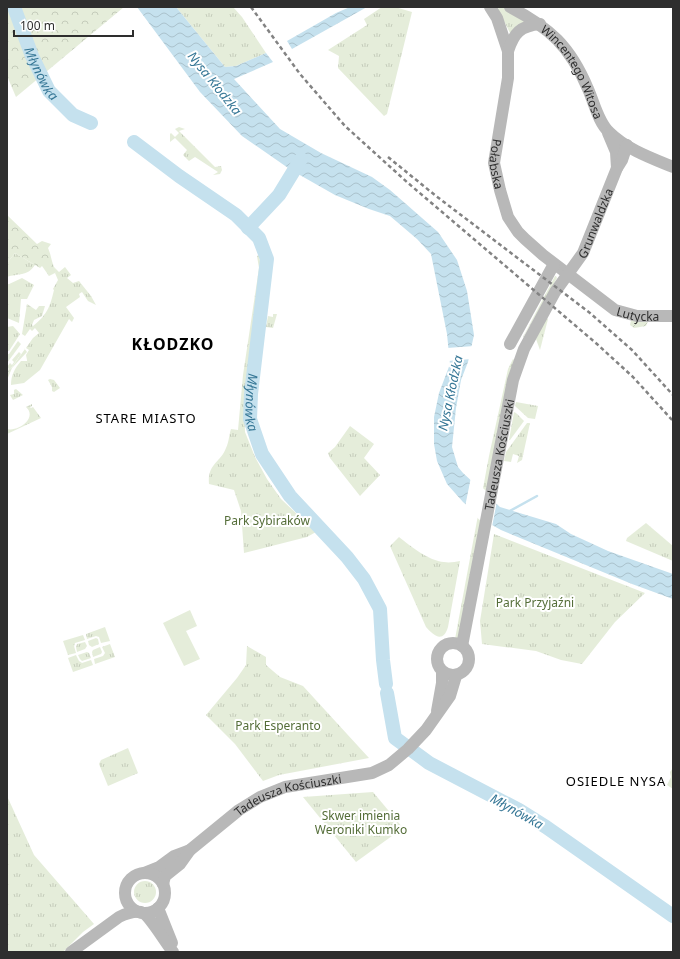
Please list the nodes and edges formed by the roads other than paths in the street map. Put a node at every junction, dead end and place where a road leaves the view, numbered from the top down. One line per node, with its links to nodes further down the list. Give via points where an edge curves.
1 (490, 7): 4 (street, Połabska, via 497,18)
2 (510, 7): 3 (street, Wincentego Witosa)
3 (540, 24): 4 (street, via 531,25 519,32); 5 (street, Wincentego Witosa, via 573,59)
4 (508, 51): 9 (street, Połabska, via 508,78 495,170 508,217 514,227)
5 (608, 132): 6 (street, Wincentego Witosa); 8 (street, Grunwaldzka, via 616,152)
6 (627, 145): 7 (street, Wincentego Witosa); 8 (street, Grunwaldzka)
7 (673, 167)
8 (617, 168): 10 (street, Grunwaldzka, via 583,253)
9 (554, 264): 10 (street, Połabska); 12 (street)
10 (567, 274): 11 (street, Lutycka, via 615,310 637,316); 13 (street, Tadeusza Kościuszki, via 524,349 513,380)
11 (673, 316)
12 (510, 344)
13 (462, 646): 14 (street, via 449,643 442,647 437,662); 15 (street, via 468,653 469,662 466,670)
14 (442, 672): 15 (street); 16 (street)
15 (456, 676): 16 (street, via 450,696)
16 (437, 713): 17 (street, Tadeusza Kościuszki, via 418,739 384,768 372,773 285,787 270,792 240,810)
17 (190, 850): 18 (street, Tadeusza Kościuszki); 19 (street, Tadeusza Kościuszki, via 180,864 165,876)
18 (144, 873): 19 (street, via 156,876); 20 (street, via 129,881 125,890)
19 (163, 884): 21 (street, via 165,897)
20 (126, 899): 22 (street, via 133,908); 23 (street)
21 (158, 908): 22 (street, via 152,912); 25 (street)
22 (142, 912): 23 (street); 25 (street)
23 (119, 917): 24 (street)
24 (71, 952)
25 (174, 952)

